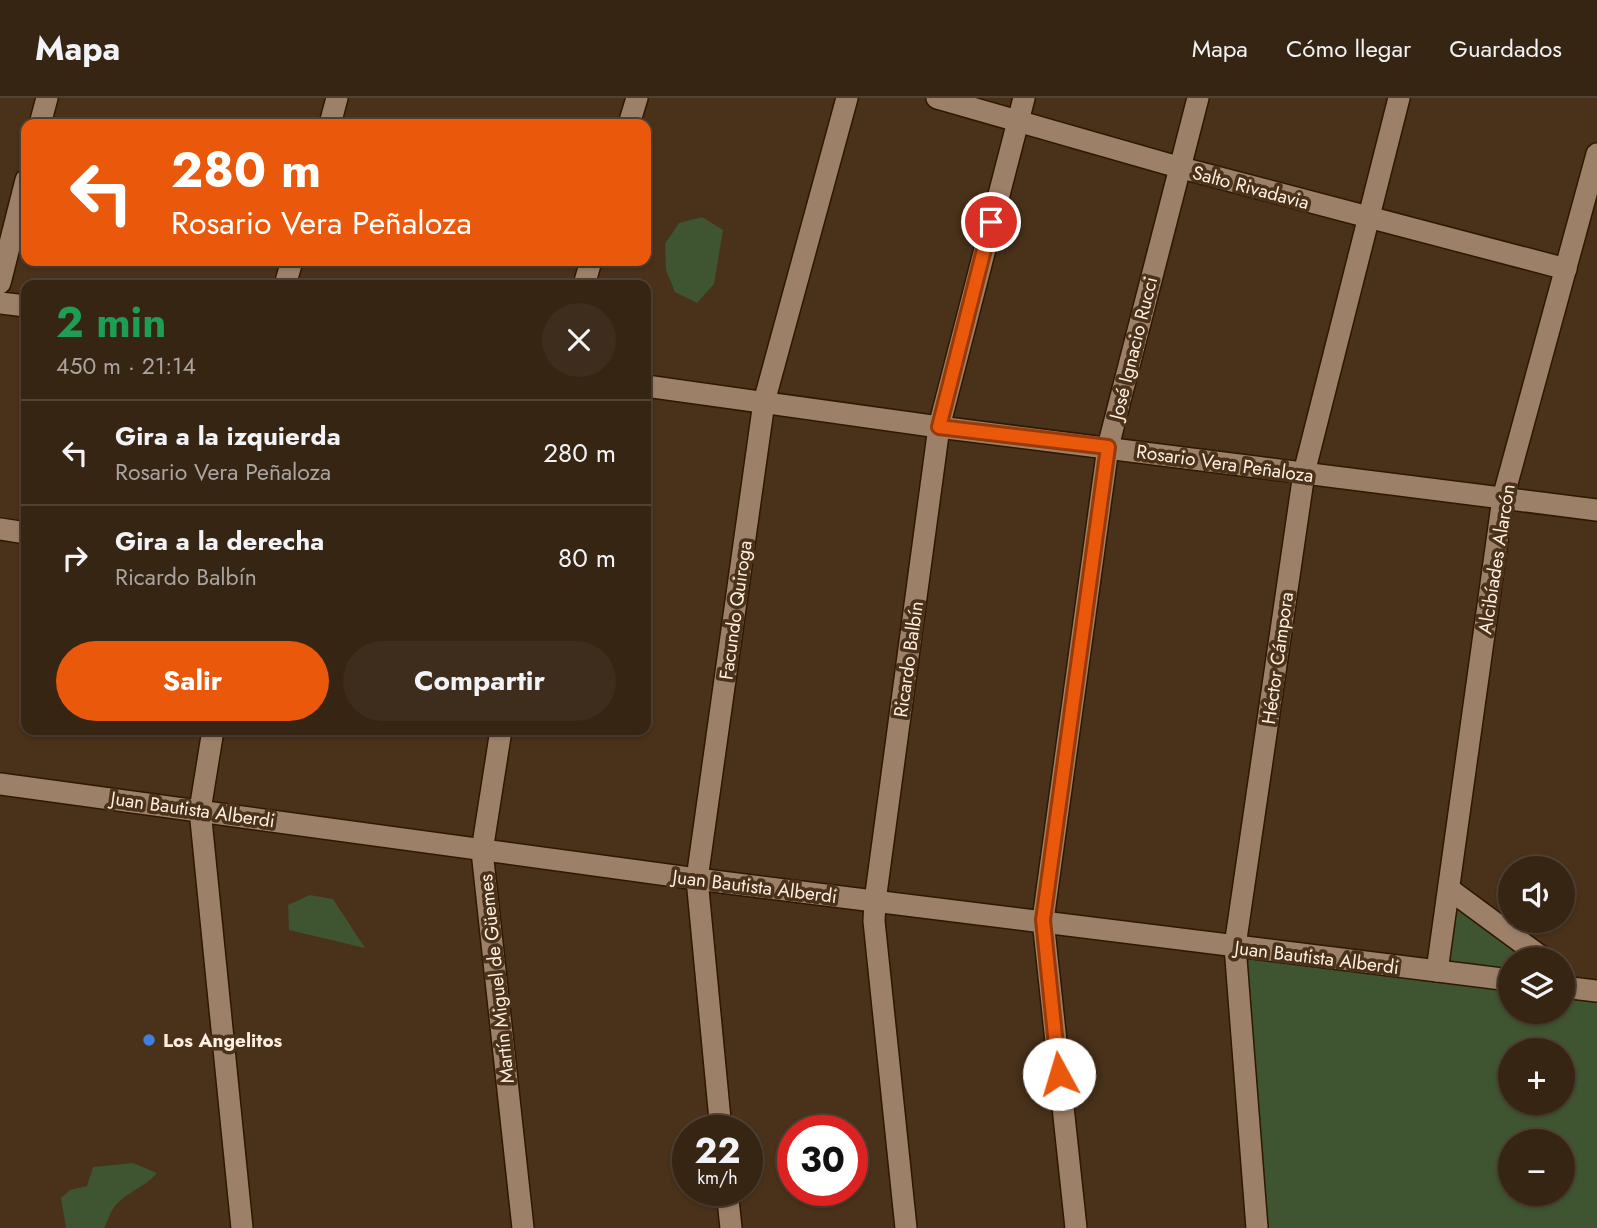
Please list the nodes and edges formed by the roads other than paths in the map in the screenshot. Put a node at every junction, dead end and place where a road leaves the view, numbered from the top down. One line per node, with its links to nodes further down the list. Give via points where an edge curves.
1 (47, 98): 9 (street)
2 (337, 98): 10 (street)
3 (636, 98): 11 (street)
4 (847, 98): 22 (street, Facundo Quiroga)
5 (937, 98): 12 (street, Salto Rivadavia)
6 (1024, 98): 12 (street, Ricardo Balbín)
7 (1198, 98): 14 (street, José Ignacio Rucci)
8 (1399, 98): 16 (street, Héctor Cámpora)
9 (41, 119)
10 (331, 119)
11 (630, 119)
12 (1017, 120): 14 (street, Salto Rivadavia); 23 (street, Ricardo Balbín)
13 (1597, 155): 17 (street, Alcibíades Alarcón)
14 (1178, 167): 16 (street, Salto Rivadavia); 24 (street, José Ignacio Rucci)
15 (21, 200): 18 (street)
16 (1367, 218): 17 (street, Salto Rivadavia); 25 (street, Héctor Cámpora)
17 (1566, 269): 26 (street, Alcibíades Alarcón)
18 (0, 284)
19 (0, 303): 20 (street)
20 (21, 305)
21 (651, 387): 22 (street, Rosario Vera Peñaloza)
22 (764, 402): 23 (street, Rosario Vera Peñaloza); 35 (street, Facundo Quiroga)
23 (939, 427): 24 (street, Rosario Vera Peñaloza); 37 (street, Ricardo Balbín)
24 (1108, 447): 25 (street, Rosario Vera Peñaloza); 38 (street, José Ignacio Rucci)
25 (1304, 473): 26 (street, Rosario Vera Peñaloza); 39 (street, Héctor Cámpora)
26 (1503, 498): 27 (street, Rosario Vera Peñaloza); 36 (street, Alcibíades Alarcón)
27 (1597, 510)
28 (0, 529): 29 (street)
29 (21, 532)
30 (212, 735): 33 (street)
31 (500, 735): 34 (street, Martín Miguel de Güemes)
32 (0, 784): 33 (street, Juan Bautista Alberdi)
33 (201, 810): 34 (street, Juan Bautista Alberdi); 47 (street)
34 (482, 851): 35 (street, Juan Bautista Alberdi); 48 (street, Martín Miguel de Güemes)
35 (697, 879): 37 (street, Juan Bautista Alberdi); 45 (street, Facundo Quiroga)
36 (1449, 889): 40 (street); 41 (street, Alcibíades Alarcón)
37 (875, 901): 38 (street, Juan Bautista Alberdi); 50 (street, Ricardo Balbín)
38 (1043, 920): 39 (street, Juan Bautista Alberdi); 51 (street, José Ignacio Rucci)
39 (1235, 946): 41 (street, Juan Bautista Alberdi); 52 (street, Héctor Cámpora)
40 (1528, 947)
41 (1437, 971): 42 (street, Juan Bautista Alberdi)
42 (1498, 979)
43 (1575, 979): 44 (street)
44 (1592, 990)
45 (720, 1115)
46 (729, 1206): 49 (street)
47 (242, 1228)
48 (523, 1228)
49 (731, 1228)
50 (906, 1228)
51 (1076, 1228)
52 (1257, 1228)

